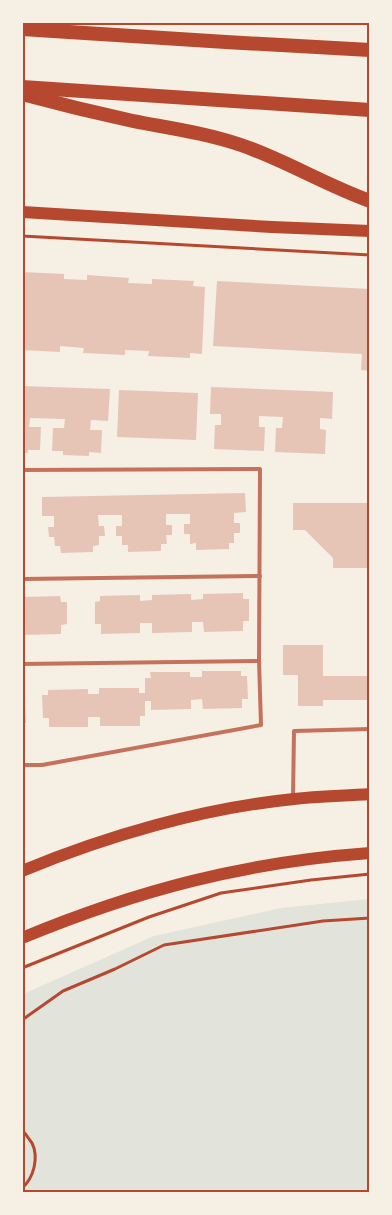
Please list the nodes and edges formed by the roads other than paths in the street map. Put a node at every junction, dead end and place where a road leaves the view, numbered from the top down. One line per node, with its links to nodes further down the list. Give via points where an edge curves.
1 (22, 29): 2 (highway)
2 (370, 50)
3 (22, 87): 5 (highway)
4 (22, 94): 6 (highway, via 240,145)
5 (370, 110)
6 (370, 201)
7 (22, 212): 8 (main road)
8 (370, 231)
9 (22, 470): 10 (lane, via 260,468)
10 (260, 576): 11 (lane); 12 (lane)
11 (22, 579)
12 (259, 661): 13 (lane); 15 (lane, via 261,725 42,765)
13 (22, 664)
14 (370, 729): 17 (lane, via 294,731)
15 (22, 765)
16 (370, 794): 17 (main road)
17 (293, 799): 19 (main road, via 176,820 98,842)
18 (370, 853): 20 (main road, via 326,856 221,873 94,910)
19 (22, 871)
20 (22, 938)

